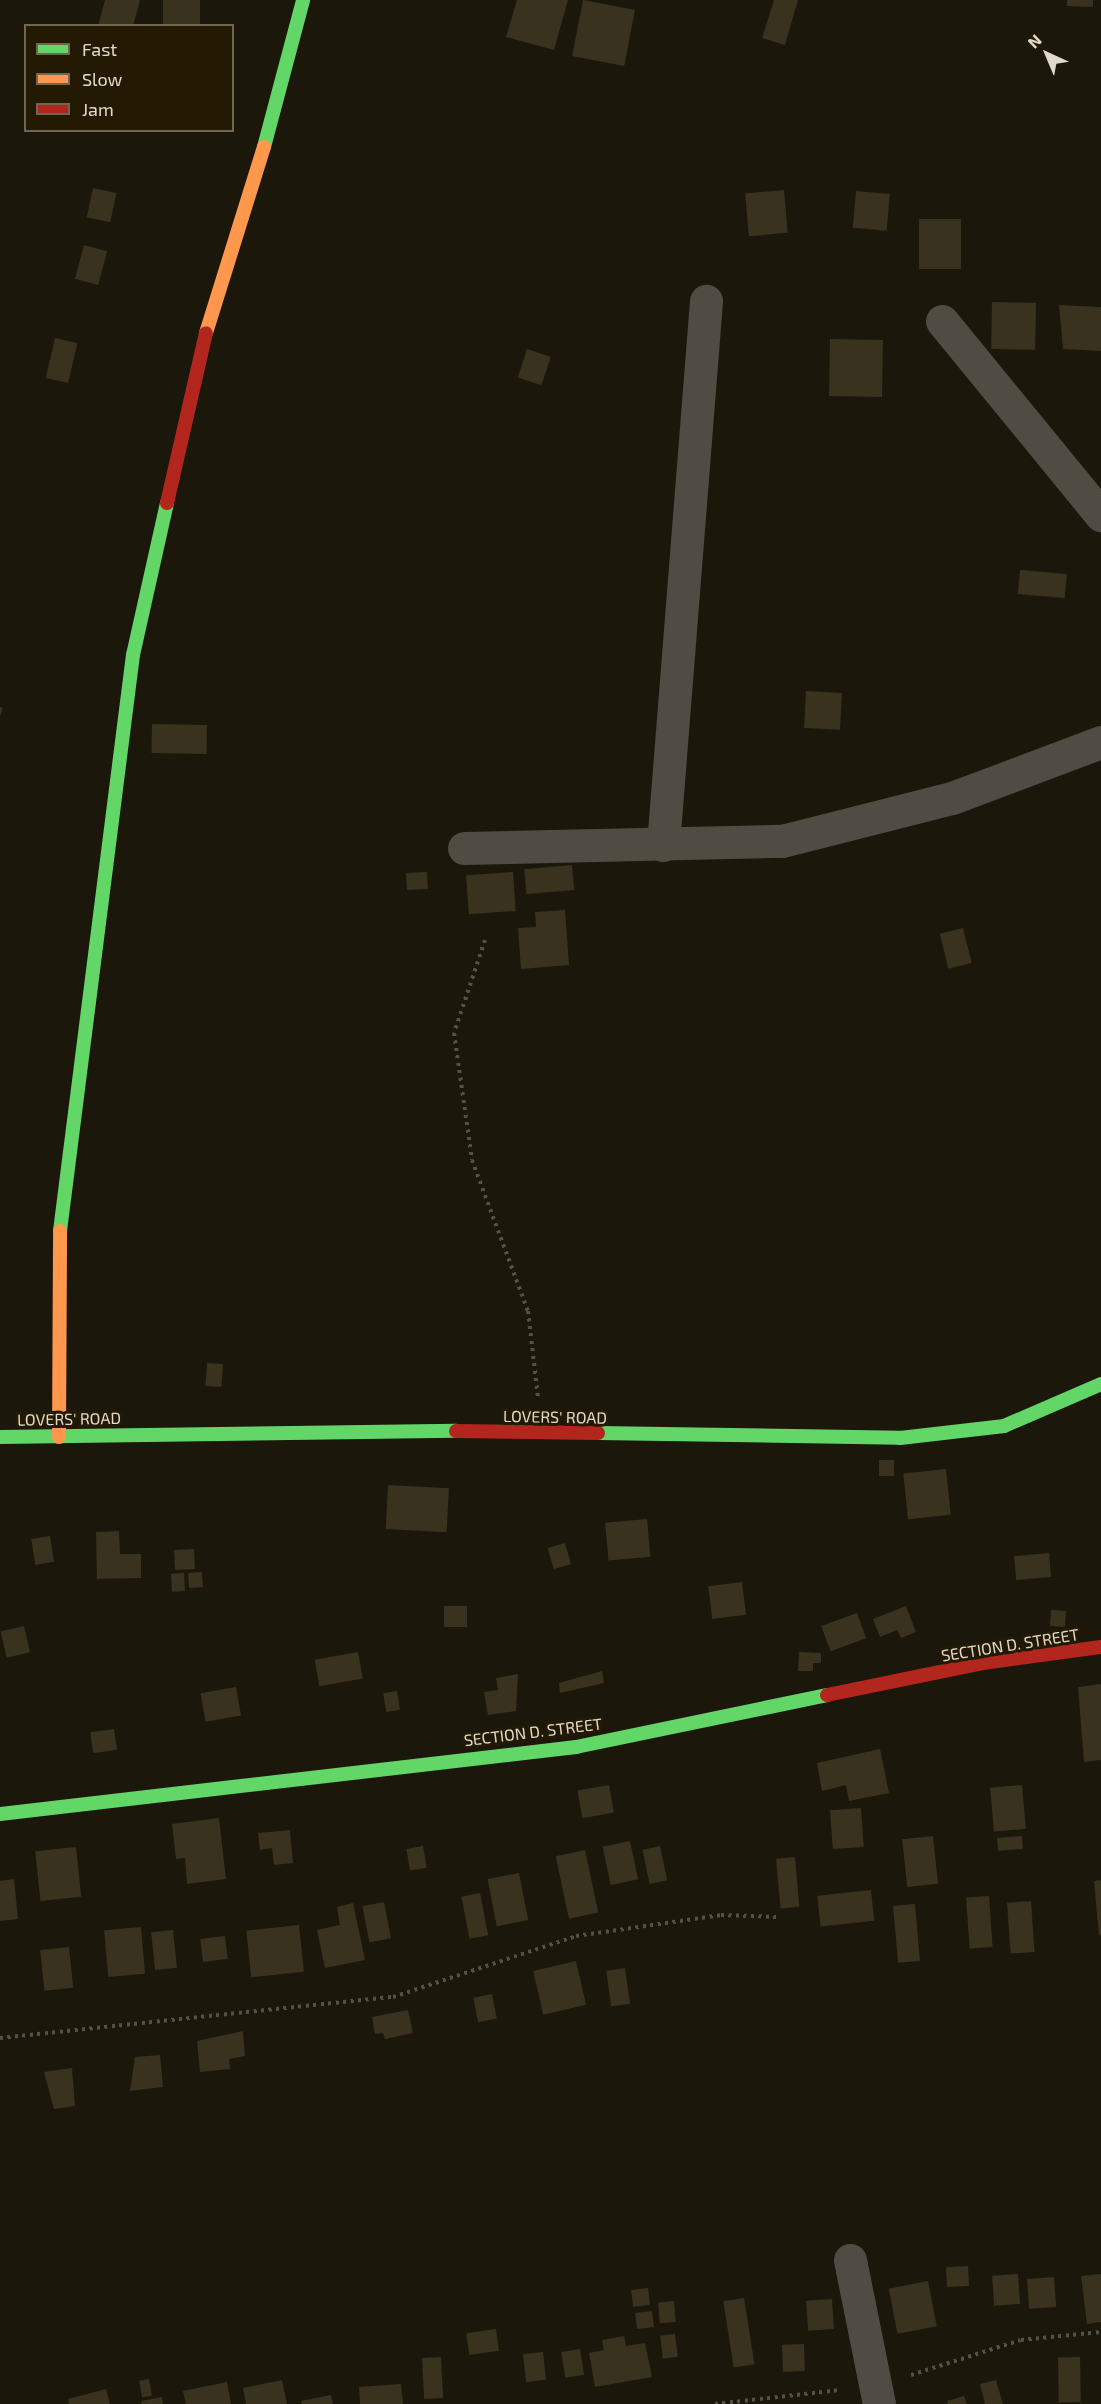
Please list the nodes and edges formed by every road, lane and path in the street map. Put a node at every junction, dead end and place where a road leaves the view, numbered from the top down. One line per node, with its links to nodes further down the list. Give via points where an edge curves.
1 (303, 0): 12 (street, via 248,209 214,296 133,656 60,1219)
2 (706, 301): 6 (street)
3 (942, 321): 4 (street)
4 (1101, 515)
5 (1101, 742): 6 (street, via 879,820 782,840)
6 (663, 845): 7 (street)
7 (464, 848)
8 (485, 940): 10 (path, via 454,1033 472,1160 528,1311)
9 (1101, 1384): 10 (street, LOVERS' ROAD, via 1004,1426 900,1438)
10 (542, 1434): 12 (street, LOVERS' ROAD, via 337,1429)
11 (0, 1437): 12 (street, LOVERS' ROAD)
12 (59, 1437)
13 (1101, 1647): 14 (street, SECTION D. STREET, via 983,1663 576,1747)
14 (0, 1814)
15 (776, 1917): 16 (path, via 721,1915 576,1936 393,1996)
16 (0, 2038)
17 (850, 2260): 19 (street)
18 (1101, 2332): 19 (path, via 1021,2340)
19 (878, 2395): 20 (path)
20 (715, 2404)

